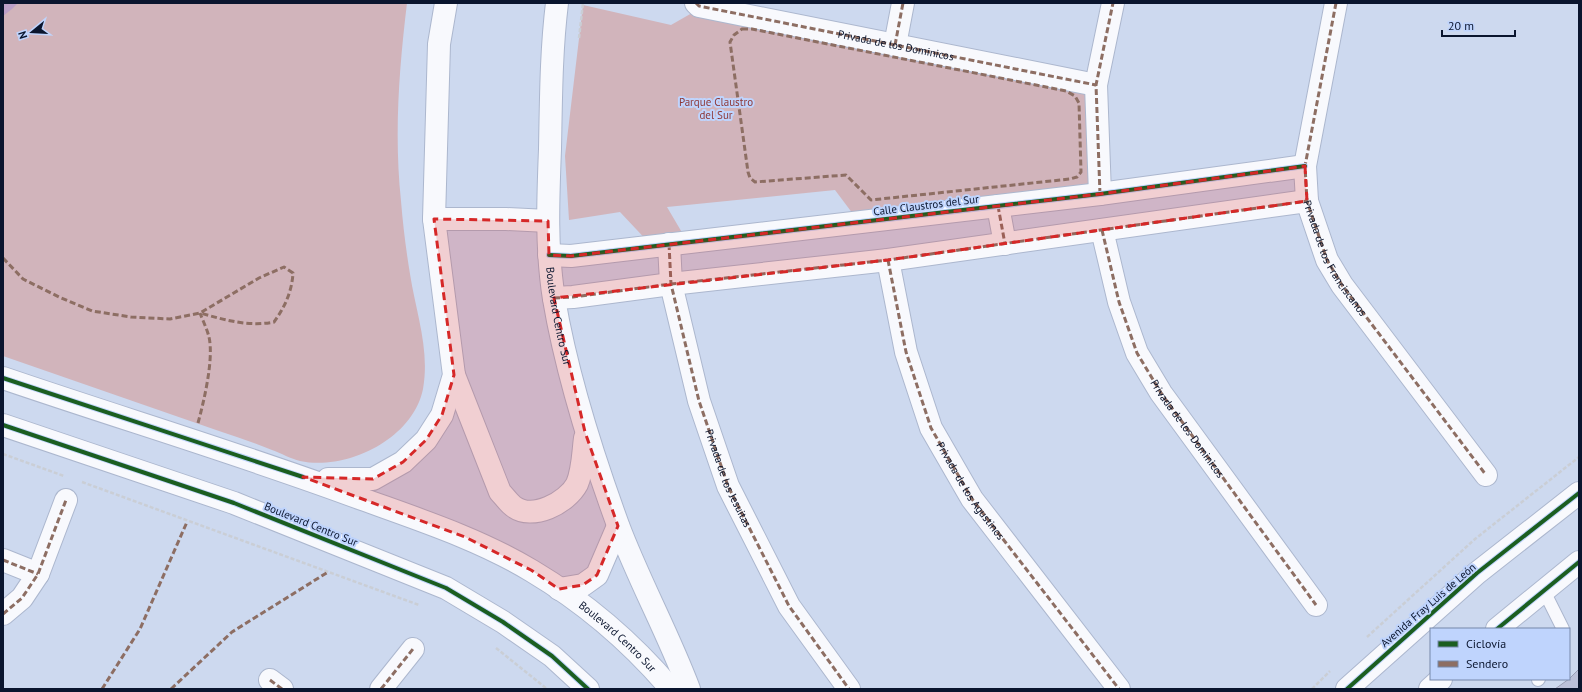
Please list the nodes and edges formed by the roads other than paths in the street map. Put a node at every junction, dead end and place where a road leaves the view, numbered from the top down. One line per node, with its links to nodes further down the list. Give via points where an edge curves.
1 (446, 3): 13 (street, Boulevard Centro Sur, via 439,44)
2 (557, 3): 14 (street, Boulevard Centro Sur, via 552,43)
3 (696, 3): 7 (street, Privada de los Dominicos, via 699,6)
4 (903, 3): 7 (street)
5 (1113, 3): 8 (street)
6 (1336, 3): 9 (street, Privada de los Franciscanos)
7 (895, 45): 8 (street, Privada de los Dominicos)
8 (1096, 85): 10 (street)
9 (1305, 166): 10 (street, Calle Claustros del Sur); 11 (street, Privada de los Franciscanos)
10 (1100, 194): 12 (street, Calle Claustros del Sur)
11 (1308, 201): 15 (street); 26 (street, Privada de los Franciscanos, via 1327,260 1342,285)
12 (998, 206): 16 (street, Calle Claustros del Sur); 17 (street)
13 (434, 219): 14 (street); 22 (street, Boulevard Centro Sur)
14 (548, 221): 18 (street, Boulevard Centro Sur)
15 (1102, 230): 17 (street); 36 (street, Privada de los Dominicos, via 1119,302 1137,353 1161,393)
16 (669, 244): 18 (street, Calle Claustros del Sur, via 571,256); 20 (street, Privada de los Jesuitas)
17 (1005, 244): 19 (street)
18 (550, 256): 21 (street, Boulevard Centro Sur)
19 (888, 260): 20 (street); 47 (street, Privada de los Agustinos, via 906,352 930,428 972,499)
20 (671, 284): 21 (street); 46 (street, Privada de los Jesuitas, via 699,401 728,486 789,606)
21 (554, 298): 25 (street, Boulevard Centro Sur)
22 (454, 375): 25 (street, via 500,492 513,506 527,511 544,510 556,505 570,493 577,484 582,468); 27 (street, Boulevard Centro Sur, via 442,414 426,440 403,462 373,479)
23 (3, 378): 27 (street, Boulevard Centro Sur)
24 (3, 425): 43 (street, Boulevard Centro Sur, via 234,503 446,588 503,622 552,656)
25 (585, 432): 30 (street, Boulevard Centro Sur)
26 (1486, 475)
27 (303, 477): 34 (street, Boulevard Centro Sur, via 465,537 531,570)
28 (1579, 493): 48 (street, Avenida Fray Luis de León, via 1477,573)
29 (66, 500): 33 (street)
30 (618, 526): 34 (street, Boulevard Centro Sur, via 597,575 583,585); 45 (street)
31 (3, 560): 33 (street)
32 (1579, 562): 35 (street)
33 (38, 574): 37 (street, via 22,598)
34 (559, 589): 44 (street, Boulevard Centro Sur, via 646,659)
35 (1544, 591): 38 (street); 39 (lane)
36 (1316, 605)
37 (3, 614)
38 (1498, 628)
39 (1562, 628)
40 (413, 648): 42 (street)
41 (1440, 680): 49 (street)
42 (381, 689)
43 (588, 689)
44 (671, 689)
45 (689, 689)
46 (849, 689)
47 (1119, 689)
48 (1347, 689)
49 (1430, 689)

